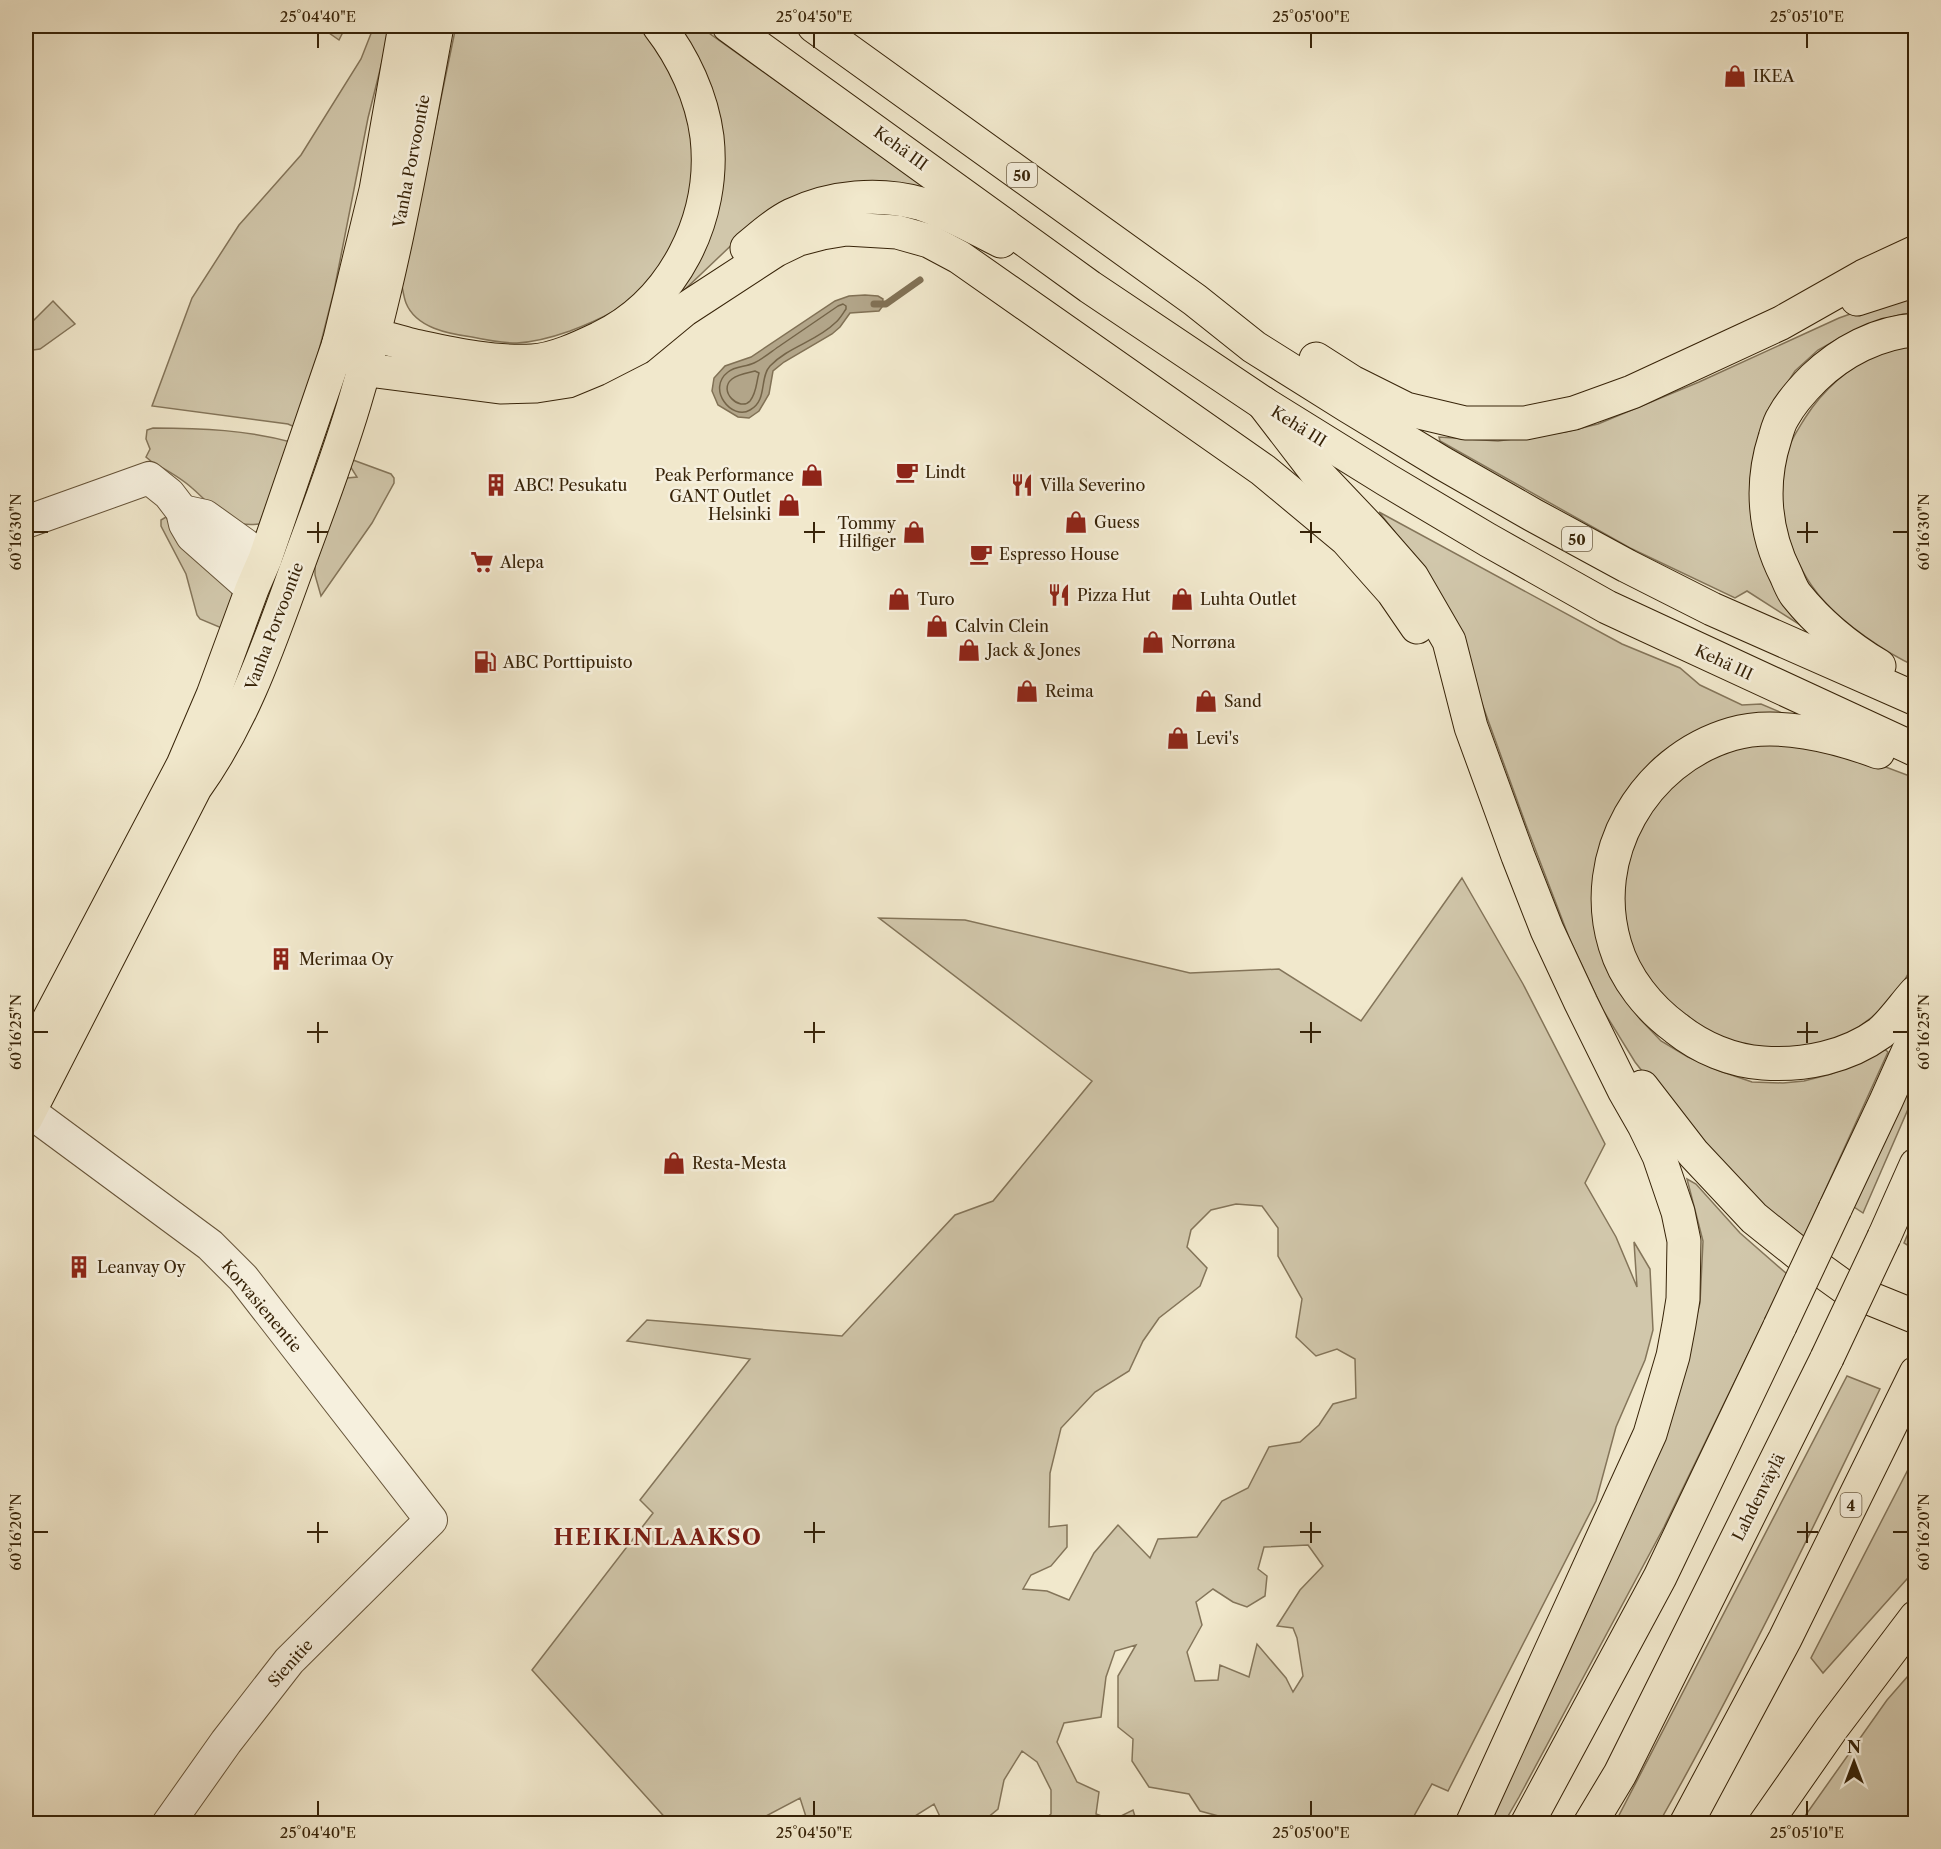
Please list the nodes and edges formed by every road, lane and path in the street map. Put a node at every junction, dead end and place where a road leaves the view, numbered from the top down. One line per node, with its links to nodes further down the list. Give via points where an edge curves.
1 (405, 26): 15 (main road, Vanha Porvoontie, via 376,190)
2 (437, 26): 14 (main road, Vanha Porvoontie)
3 (659, 26): 14 (main road, via 673,44 699,105 707,137 708,169 696,230 681,263 662,290 613,332 575,350 534,361 457,355)
4 (729, 26): 9 (main road, Kehä III)
5 (814, 26): 6 (main road, 50)
6 (840, 38): 10 (main road, 50)
7 (1916, 252): 12 (main road)
8 (1916, 280): 12 (main road)
9 (1090, 287): 11 (main road, via 949,215 920,204 867,197 840,200 790,216 735,258); 17 (main road, Kehä III)
10 (1196, 300): 12 (main road, via 1262,324 1352,382 1406,409 1465,423 1525,423 1574,413 1632,392); 23 (main road, 50, via 1254,347 1533,515 1712,609)
11 (684, 310): 16 (main road, via 638,348 568,381 500,387); 24 (main road, via 776,250 822,233 846,229 897,232 929,241 960,257 1263,471 1346,538 1394,592 1430,647)
12 (1781, 323)
13 (1916, 330): 22 (main road, via 1878,338 1849,351 1799,393 1782,419 1771,451 1765,488 1767,524 1777,558 1795,594 1850,649)
14 (373, 336): 15 (main road); 16 (main road, Vanha Porvoontie)
15 (339, 344): 16 (main road); 20 (main road, Vanha Porvoontie)
16 (364, 369): 31 (main road, Vanha Porvoontie, via 263,660 236,721 195,788)
17 (1263, 403): 24 (main road, via 1316,472 1412,577 1449,641); 25 (main road, Kehä III, via 1417,498 1607,607)
18 (182, 511): 19 (street, via 149,478); 20 (street, via 205,516); 21 (street, via 192,536)
19 (26, 522)
20 (266, 559): 21 (main road, Vanha Porvoontie)
21 (252, 589): 30 (main road, Vanha Porvoontie, via 183,765)
22 (1916, 684)
23 (1916, 699)
24 (1471, 727): 28 (main road, via 1547,930)
25 (1916, 750)
26 (1916, 764): 27 (main road, via 1799,731 1733,733 1704,744 1677,759 1660,775 1625,822 1614,853 1609,911 1615,945 1627,974 1644,998 1687,1037 1717,1053 1749,1062 1811,1061 1847,1051 1881,1032)
27 (1916, 992)
28 (1581, 1003): 33 (main road, via 1693,1153 1754,1218 1846,1289); 38 (main road, via 1644,1125 1670,1186 1684,1241 1683,1299 1673,1356 1650,1434)
29 (1916, 1034): 39 (main road, bridge, via 1660,1577)
30 (26, 1063)
31 (27, 1113): 35 (street, Korvasienentie, via 210,1245 243,1278)
32 (1916, 1165): 40 (main road, Lahdenväylä, bridge, via 1827,1358 1620,1774)
33 (1916, 1317)
34 (1911, 1384): 41 (main road, 4, via 1785,1639)
35 (431, 1520): 37 (street, Sienitie, via 289,1661)
36 (1916, 1617): 42 (main road)
37 (168, 1824)
38 (1472, 1824)
39 (1527, 1824)
40 (1590, 1824)
41 (1686, 1824)
42 (1765, 1824)

